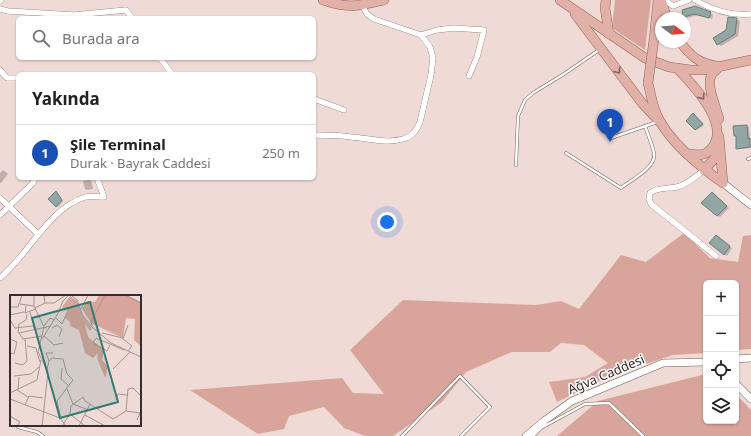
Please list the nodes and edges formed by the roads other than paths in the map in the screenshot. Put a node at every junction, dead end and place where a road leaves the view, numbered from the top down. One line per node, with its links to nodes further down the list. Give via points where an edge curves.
1 (323, 0): 9 (main road, via 342,6)
2 (384, 0): 9 (main road)
3 (560, 0): 10 (main road)
4 (659, 0): 12 (main road); 32 (main road, bridge, via 648,83)
5 (665, 0): 6 (street, via 673,6)
6 (689, 0)
7 (695, 0): 13 (street, via 722,11)
8 (605, 4): 15 (main road, via 600,16); 16 (main road)
9 (362, 5): 17 (street, via 367,14 374,19)
10 (569, 6): 15 (main road); 19 (main road)
11 (0, 9): 14 (street, via 74,15 126,10)
12 (664, 12)
13 (751, 14)
14 (130, 16)
15 (592, 23): 16 (main road)
16 (609, 34): 23 (main road, via 645,58)
17 (420, 35): 26 (street, via 454,28 484,30); 34 (street, via 432,51 433,62 420,122 412,134 402,140 384,141)
18 (685, 48): 22 (main road, via 695,59)
19 (601, 49): 32 (main road, one-way to 32); 39 (lane, via 525,100 518,116)
20 (162, 60): 25 (street)
21 (751, 60): 22 (main road)
22 (719, 67): 23 (main road, via 703,70); 36 (main road, via 711,75 710,84 719,118)
23 (677, 68): 38 (main road, one-way to 38, via 708,105 716,129 715,142 710,151 703,156)
24 (0, 70): 27 (street)
25 (170, 72)
26 (469, 76)
27 (7, 78): 28 (street); 29 (street)
28 (16, 78)
29 (0, 81)
30 (316, 100): 31 (street)
31 (344, 110)
32 (659, 121): 33 (lane); 38 (main road)
33 (644, 126): 35 (lane); 37 (lane, via 654,160 651,166 621,188)
34 (316, 135)
35 (611, 138)
36 (720, 144): 40 (main road, via 715,158); 43 (main road)
37 (566, 152)
38 (688, 154): 40 (main road)
39 (516, 165)
40 (704, 170): 43 (main road); 49 (street, via 690,182 653,190 649,199 651,204)
41 (34, 180): 46 (street)
42 (98, 180): 48 (street, via 104,197 86,197 68,206)
43 (723, 183): 45 (street)
44 (0, 198): 46 (street)
45 (751, 204)
46 (9, 206): 47 (street); 48 (street)
47 (0, 215)
48 (38, 234): 50 (street, via 17,262)
49 (716, 256)
50 (0, 278)
51 (751, 358): 52 (street)
52 (739, 360)
53 (703, 362): 60 (street, Ağva Caddesi, via 663,363 607,386 572,401)
54 (739, 387): 55 (street)
55 (751, 399)
56 (18, 427): 57 (lane)
57 (43, 436)
58 (402, 436): 59 (lane, via 460,376 490,407)
59 (461, 436)
60 (526, 436)
61 (533, 436): 62 (lane, via 541,428 585,404 609,403)
62 (643, 436)

